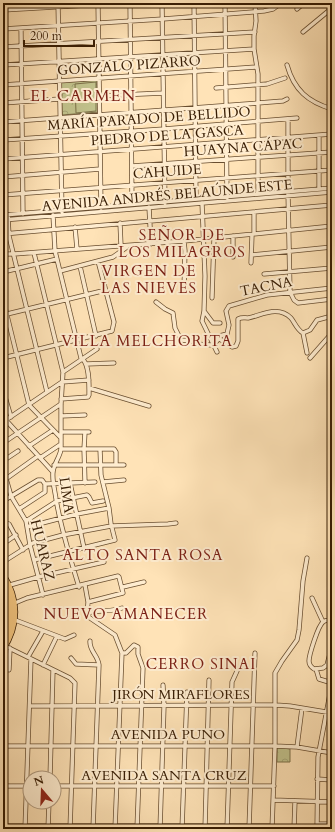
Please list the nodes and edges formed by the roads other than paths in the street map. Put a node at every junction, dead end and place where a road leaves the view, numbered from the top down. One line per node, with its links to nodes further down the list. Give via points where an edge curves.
1 (124, 3): 9 (street)
2 (130, 3): 19 (street)
3 (162, 3): 18 (street)
4 (194, 3): 17 (street)
5 (225, 3): 16 (street)
6 (255, 3): 15 (street)
7 (281, 3): 11 (street)
8 (304, 3): 13 (street)
9 (98, 4): 10 (street); 20 (street)
10 (58, 5): 14 (street); 21 (street)
11 (274, 5): 15 (street)
12 (332, 8): 25 (street)
13 (296, 9)
14 (3, 10)
15 (256, 12): 16 (street); 24 (street)
16 (225, 15): 17 (street); 26 (street)
17 (194, 17): 18 (street); 27 (street)
18 (163, 19): 19 (street); 28 (street)
19 (130, 21): 20 (street); 29 (street)
20 (98, 23): 21 (street); 30 (street)
21 (59, 25): 22 (street); 31 (street)
22 (21, 28): 23 (street); 32 (street)
23 (3, 29)
24 (255, 32): 26 (street); 34 (street)
25 (304, 32)
26 (225, 33): 27 (street); 35 (street)
27 (194, 35): 28 (street); 36 (street)
28 (163, 37): 29 (street); 37 (street)
29 (130, 39): 30 (street); 38 (street)
30 (99, 41): 31 (street); 39 (street)
31 (59, 44): 32 (street); 40 (street)
32 (21, 46): 33 (street); 42 (street)
33 (3, 47)
34 (254, 49): 35 (street); 44 (street)
35 (225, 52): 36 (street); 45 (street)
36 (194, 54): 37 (street); 46 (street)
37 (163, 56): 38 (street); 47 (street)
38 (130, 58): 39 (street); 48 (street)
39 (99, 60): 40 (street); 49 (street)
40 (59, 62): 42 (street); 51 (street)
41 (3, 65): 42 (street)
42 (21, 65): 52 (street)
43 (287, 66): 67 (street, via 292,79 304,95)
44 (256, 67): 45 (street, GONZALO PIZARRO); 54 (street)
45 (225, 70): 46 (street, GONZALO PIZARRO); 55 (street)
46 (194, 72): 47 (street, GONZALO PIZARRO); 66 (street)
47 (163, 74): 48 (street, GONZALO PIZARRO); 57 (street)
48 (131, 76): 49 (street, GONZALO PIZARRO); 58 (street)
49 (99, 78): 51 (street, GONZALO PIZARRO); 59 (street)
50 (285, 78): 54 (street)
51 (60, 81): 52 (street, GONZALO PIZARRO); 61 (street)
52 (21, 84): 53 (street, GONZALO PIZARRO); 62 (street)
53 (3, 85)
54 (257, 85): 55 (street); 64 (street)
55 (226, 87): 56 (street); 65 (street)
56 (216, 88)
57 (163, 93): 58 (street); 68 (street)
58 (131, 94): 59 (street); 69 (street)
59 (99, 96): 70 (street)
60 (287, 98): 64 (street, via 283,101)
61 (60, 100): 62 (street); 71 (street)
62 (22, 102): 63 (street); 74 (street)
63 (3, 103)
64 (258, 103): 65 (street); 75 (street)
65 (226, 106): 66 (street); 77 (street)
66 (195, 108): 68 (street); 78 (street)
67 (332, 109)
68 (164, 110): 69 (street); 79 (street)
69 (131, 113): 70 (street); 80 (street)
70 (99, 114): 71 (street); 81 (street)
71 (60, 118): 74 (street); 84 (street)
72 (297, 118): 73 (street, MARÍA PARADO DE BELLIDO)
73 (288, 119): 75 (street, MARÍA PARADO DE BELLIDO); 85 (street)
74 (22, 121): 76 (street); 86 (street)
75 (257, 121): 77 (street, MARÍA PARADO DE BELLIDO); 88 (street)
76 (3, 122)
77 (226, 123): 78 (street, MARÍA PARADO DE BELLIDO); 89 (street)
78 (195, 126): 79 (street, MARÍA PARADO DE BELLIDO); 90 (street)
79 (164, 129): 80 (street, MARÍA PARADO DE BELLIDO); 91 (street)
80 (131, 131): 81 (street, MARÍA PARADO DE BELLIDO); 92 (street)
81 (100, 133): 84 (street, MARÍA PARADO DE BELLIDO); 93 (street)
82 (332, 134): 83 (street, PIEDRO DE LA GASCA)
83 (319, 135): 85 (street, PIEDRO DE LA GASCA); 95 (street)
84 (61, 136): 86 (street, MARÍA PARADO DE BELLIDO); 96 (street)
85 (288, 137): 88 (street, PIEDRO DE LA GASCA); 97 (street)
86 (22, 139): 87 (street, MARÍA PARADO DE BELLIDO); 99 (street)
87 (3, 140)
88 (257, 140): 89 (street, PIEDRO DE LA GASCA); 98 (street)
89 (226, 142): 90 (street, PIEDRO DE LA GASCA); 101 (street)
90 (195, 144): 91 (street, PIEDRO DE LA GASCA); 102 (street)
91 (164, 147): 92 (street, PIEDRO DE LA GASCA); 103 (street)
92 (131, 149): 93 (street, PIEDRO DE LA GASCA); 104 (street)
93 (100, 151): 96 (street, PIEDRO DE LA GASCA); 105 (street)
94 (332, 152): 95 (street, HUAYNA CÁPAC)
95 (319, 153): 97 (street, HUAYNA CÁPAC); 107 (street)
96 (61, 154): 99 (street, PIEDRO DE LA GASCA); 108 (street)
97 (288, 155): 98 (street, HUAYNA CÁPAC); 109 (street)
98 (257, 157): 101 (street, HUAYNA CÁPAC); 112 (street)
99 (23, 158): 100 (street, PIEDRO DE LA GASCA); 110 (street)
100 (3, 159)
101 (226, 160): 102 (street, HUAYNA CÁPAC); 113 (street)
102 (195, 162): 103 (street, HUAYNA CÁPAC); 114 (street)
103 (164, 164): 104 (street, HUAYNA CÁPAC); 115 (street)
104 (132, 166): 116 (street)
105 (100, 169): 108 (street); 117 (street)
106 (332, 170): 107 (street, CAHUIDE)
107 (319, 171): 109 (street, CAHUIDE); 120 (street)
108 (61, 172): 110 (street); 119 (street)
109 (288, 174): 112 (street, CAHUIDE); 124 (street)
110 (23, 175): 111 (street); 122 (street)
111 (3, 176)
112 (258, 176): 113 (street, CAHUIDE); 123 (street)
113 (227, 178): 114 (street, CAHUIDE); 127 (street)
114 (196, 180): 115 (street, CAHUIDE); 126 (street)
115 (164, 183): 116 (street, CAHUIDE); 130 (street)
116 (132, 185): 117 (street, CAHUIDE); 129 (street)
117 (100, 187): 119 (street, CAHUIDE); 134 (street)
118 (332, 188): 120 (street, AVENIDA ANDRÉS BELAÚNDE ESTE)
119 (61, 190): 122 (street, CAHUIDE); 135 (street)
120 (319, 190): 124 (street, AVENIDA ANDRÉS BELAÚNDE ESTE)
121 (332, 192): 124 (street, AVENIDA ANDRÉS BELAÚNDE ESTE)
122 (23, 193): 125 (street, CAHUIDE); 137 (street)
123 (258, 194): 124 (street, AVENIDA ANDRÉS BELAÚNDE ESTE); 127 (street, AVENIDA ANDRÉS BELAÚNDE ESTE)
124 (288, 194): 127 (street, AVENIDA ANDRÉS BELAÚNDE ESTE); 133 (street)
125 (3, 195)
126 (196, 199): 127 (street, AVENIDA ANDRÉS BELAÚNDE ESTE); 130 (street, AVENIDA ANDRÉS BELAÚNDE ESTE)
127 (227, 199): 128 (street, AVENIDA ANDRÉS BELAÚNDE ESTE)
128 (202, 203): 130 (street, AVENIDA ANDRÉS BELAÚNDE ESTE); 142 (street)
129 (132, 204): 130 (street, AVENIDA ANDRÉS BELAÚNDE ESTE); 134 (street, AVENIDA ANDRÉS BELAÚNDE ESTE)
130 (165, 204): 132 (street, AVENIDA ANDRÉS BELAÚNDE ESTE)
131 (332, 205): 133 (street)
132 (149, 207): 134 (street, AVENIDA ANDRÉS BELAÚNDE ESTE); 146 (street)
133 (288, 208): 136 (street); 151 (street)
134 (101, 209): 135 (street, AVENIDA ANDRÉS BELAÚNDE ESTE); 140 (street, AVENIDA ANDRÉS BELAÚNDE ESTE)
135 (62, 210): 137 (street, AVENIDA ANDRÉS BELAÚNDE ESTE); 140 (street)
136 (254, 212): 142 (street); 154 (street)
137 (23, 213): 139 (street, AVENIDA ANDRÉS BELAÚNDE ESTE); 143 (street)
138 (3, 214): 139 (street, AVENIDA ANDRÉS BELAÚNDE ESTE)
139 (8, 214): 144 (street)
140 (62, 215): 141 (street, AVENIDA ANDRÉS BELAÚNDE ESTE)
141 (52, 216): 143 (street, AVENIDA ANDRÉS BELAÚNDE ESTE); 150 (street)
142 (202, 216): 146 (street); 157 (street)
143 (24, 218): 144 (street, AVENIDA ANDRÉS BELAÚNDE ESTE)
144 (8, 219): 145 (street, AVENIDA ANDRÉS BELAÚNDE ESTE); 152 (street)
145 (3, 220)
146 (150, 220): 147 (street); 159 (street)
147 (120, 223): 149 (street); 160 (street)
148 (332, 226): 151 (street)
149 (75, 227): 150 (street); 163 (street)
150 (53, 229): 152 (street); 164 (street)
151 (289, 230): 154 (street); 165 (street)
152 (10, 233): 153 (street); 168 (street)
153 (3, 234)
154 (253, 234): 155 (street); 169 (street)
155 (233, 236): 156 (street); 170 (street)
156 (214, 238): 157 (street); 187 (street)
157 (203, 240): 158 (street); 194 (street)
158 (184, 242): 159 (street); 183 (street)
159 (151, 244): 161 (street)
160 (121, 246): 161 (street); 163 (street)
161 (133, 246): 172 (street, via 125,248 115,257)
162 (332, 247): 165 (street)
163 (77, 249): 164 (street)
164 (55, 251): 166 (street); 171 (street)
165 (290, 251): 169 (street); 180 (street)
166 (34, 253): 168 (street); 174 (street, LIMA)
167 (3, 254): 168 (street)
168 (14, 254): 177 (street)
169 (252, 255): 173 (street)
170 (233, 257)
171 (57, 259): 174 (street); 178 (street)
172 (98, 261): 175 (street); 184 (street)
173 (251, 263)
174 (37, 264): 177 (street); 192 (street, LIMA)
175 (80, 266): 178 (street); 186 (street)
176 (332, 268): 180 (street)
177 (17, 269): 179 (street); 193 (street)
178 (60, 271): 190 (street)
179 (3, 272)
180 (290, 272): 181 (street); 185 (street)
181 (264, 274)
182 (332, 288): 185 (street, TACNA)
183 (184, 289)
184 (106, 290): 186 (street); 200 (street, via 114,323 112,332)
185 (290, 292): 189 (street, via 298,303); 201 (street, TACNA, via 262,296 228,306 228,333)
186 (86, 295): 190 (street); 200 (street)
187 (212, 298)
188 (3, 299): 195 (street)
189 (332, 299)
190 (67, 300): 192 (street); 202 (street)
191 (156, 302): 203 (street, via 173,313 180,340 195,344)
192 (47, 305): 193 (street); 204 (street, LIMA)
193 (27, 310): 195 (street); 206 (street)
194 (204, 311): 197 (street, via 214,323); 203 (street, via 202,321)
195 (5, 315): 209 (street)
196 (332, 316): 199 (street, via 317,320 310,330)
197 (220, 323)
198 (332, 332): 211 (street)
199 (303, 333): 201 (street, via 287,315 270,312 239,318 236,346 232,347); 208 (street)
200 (96, 336): 202 (street)
201 (218, 338): 203 (street, TACNA)
202 (77, 340): 204 (street); 212 (street)
203 (213, 344): 207 (street)
204 (57, 345): 206 (street); 215 (street, LIMA)
205 (97, 349): 212 (street)
206 (37, 350): 209 (street); 220 (street)
207 (217, 352)
208 (307, 353)
209 (17, 355): 210 (street); 223 (street)
210 (3, 358)
211 (310, 358)
212 (83, 359): 214 (street); 215 (street)
213 (114, 363): 214 (street)
214 (86, 364): 216 (street)
215 (63, 372): 217 (street, LIMA)
216 (89, 380): 217 (street); 218 (street)
217 (62, 382): 220 (street); 221 (street, LIMA)
218 (89, 388): 221 (street, via 87,398); 224 (street)
219 (3, 390): 228 (street)
220 (46, 392): 223 (street)
221 (61, 399): 222 (street, LIMA)
222 (61, 404): 226 (street, LIMA); 229 (street)
223 (29, 405): 228 (street); 229 (street)
224 (149, 406)
225 (85, 415): 226 (street)
226 (61, 416): 232 (street, LIMA)
227 (3, 417): 230 (street)
228 (11, 417): 230 (street)
229 (41, 418): 231 (street); 233 (street)
230 (4, 422): 233 (street)
231 (52, 430): 234 (street); 236 (street)
232 (61, 432): 234 (street, LIMA); 238 (street, via 87,432)
233 (17, 434): 235 (street); 236 (street)
234 (61, 439): 237 (street, LIMA)
235 (3, 443)
236 (29, 446): 241 (street)
237 (61, 446): 238 (street); 241 (street); 243 (street, LIMA)
238 (84, 448): 239 (street); 244 (street)
239 (100, 449): 245 (street); 246 (street, via 115,449)
240 (18, 451): 242 (street)
241 (39, 457): 249 (street); 250 (street)
242 (3, 461)
243 (54, 465): 244 (street); 249 (street, LIMA)
244 (84, 465): 245 (street); 252 (street)
245 (100, 465): 246 (street); 254 (street)
246 (116, 465): 247 (street)
247 (124, 466)
248 (3, 468): 250 (street, HUARAZ)
249 (53, 472): 257 (street, LIMA)
250 (4, 480): 258 (street, HUARAZ)
251 (124, 480): 254 (street)
252 (85, 482): 253 (street); 255 (street)
253 (95, 482)
254 (103, 482): 263 (street)
255 (70, 483): 257 (street); 259 (street)
256 (46, 484): 257 (street); 258 (street, via 38,480); 264 (street, via 45,492)
257 (54, 484): 261 (street, LIMA)
258 (11, 496): 260 (street); 264 (street, HUARAZ)
259 (73, 497): 261 (street); 262 (street, via 87,495 92,503); 265 (street)
260 (3, 501)
261 (57, 501): 266 (street, LIMA); 267 (street)
262 (103, 501)
263 (109, 508): 265 (street); 271 (street)
264 (19, 509): 267 (street, HUARAZ)
265 (77, 514): 266 (street); 272 (street)
266 (59, 518): 270 (street); 274 (street, LIMA)
267 (26, 521): 270 (street, HUARAZ)
268 (176, 523): 271 (street)
269 (3, 525): 273 (street, via 9,524)
270 (27, 526): 276 (street, HUARAZ)
271 (112, 526): 272 (street); 277 (street, via 115,540)
272 (80, 532): 274 (street); 277 (street)
273 (16, 535): 275 (street); 278 (street)
274 (63, 535): 276 (street); 279 (street, LIMA)
275 (3, 544)
276 (30, 545): 278 (street); 281 (street, HUARAZ)
277 (84, 548): 279 (street)
278 (23, 550): 282 (street)
279 (68, 551): 281 (street); 284 (street, LIMA)
280 (307, 558): 333 (street, via 296,643 276,670)
281 (34, 560): 286 (street, HUARAZ)
282 (3, 562)
283 (104, 562): 284 (street)
284 (73, 568): 286 (street); 291 (street, LIMA)
285 (3, 574): 289 (main road)
286 (38, 577): 289 (street); 295 (street, HUARAZ)
287 (3, 581): 312 (highway, via 13,608)
288 (144, 582): 292 (street)
289 (10, 585): 298 (main road)
290 (85, 585): 291 (street); 292 (street, via 119,576); 297 (street)
291 (79, 587): 295 (street)
292 (123, 587): 297 (street, via 123,593)
293 (3, 588): 307 (highway, via 9,610 7,627)
294 (3, 595): 301 (main road, via 6,608)
295 (43, 595): 298 (street)
296 (312, 598): 304 (street)
297 (88, 602): 300 (street)
298 (15, 603): 302 (main road)
299 (122, 608): 300 (street)
300 (87, 613): 313 (street, via 115,635)
301 (4, 617): 305 (main road)
302 (15, 620): 306 (street); 312 (main road)
303 (332, 620): 304 (street)
304 (322, 623): 321 (street, via 309,660 312,668)
305 (3, 629)
306 (43, 631): 309 (street); 315 (street)
307 (3, 635)
308 (74, 635): 309 (street, via 65,639)
309 (57, 636): 317 (street)
310 (90, 641): 318 (street, via 90,647)
311 (332, 646): 319 (street)
312 (5, 647): 315 (street); 322 (street)
313 (122, 653): 338 (street); 339 (street, via 126,653 134,645 138,647 143,668)
314 (255, 653): 332 (street)
315 (29, 658): 317 (street); 334 (street)
316 (71, 658): 318 (street, via 76,664)
317 (43, 665): 323 (street)
318 (99, 665): 337 (street)
319 (327, 665): 320 (street); 321 (street)
320 (332, 666)
321 (316, 669): 326 (street, via 319,679)
322 (9, 670)
323 (53, 670): 335 (street); 336 (street, via 75,682)
324 (237, 671): 331 (street, via 232,682)
325 (209, 680): 330 (street)
326 (332, 683): 342 (street)
327 (163, 684): 340 (street)
328 (187, 692): 329 (street)
329 (187, 705): 330 (street, JIRÓN MIRAFLORES); 340 (street, JIRÓN MIRAFLORES); 345 (street)
330 (209, 705): 331 (street, JIRÓN MIRAFLORES); 346 (street)
331 (231, 705): 332 (street, JIRÓN MIRAFLORES); 347 (street)
332 (253, 705): 333 (street, JIRÓN MIRAFLORES); 348 (street)
333 (276, 705): 341 (street, JIRÓN MIRAFLORES); 356 (street)
334 (30, 706): 335 (street, JIRÓN MIRAFLORES); 350 (street)
335 (52, 706): 336 (street, JIRÓN MIRAFLORES); 351 (street)
336 (74, 706): 337 (street, JIRÓN MIRAFLORES); 352 (street)
337 (97, 706): 338 (street, JIRÓN MIRAFLORES); 353 (street)
338 (119, 706): 339 (street, JIRÓN MIRAFLORES); 354 (street)
339 (142, 706): 340 (street, JIRÓN MIRAFLORES); 355 (street)
340 (164, 706): 344 (street)
341 (302, 708): 342 (street, JIRÓN MIRAFLORES); 357 (street)
342 (326, 712): 343 (street, JIRÓN MIRAFLORES); 358 (street)
343 (332, 713)
344 (163, 745): 345 (street, AVENIDA PUNO); 355 (street, AVENIDA PUNO); 371 (street)
345 (185, 745): 346 (street, AVENIDA PUNO); 372 (street)
346 (207, 745): 347 (street, AVENIDA PUNO); 373 (street)
347 (230, 745): 348 (street, AVENIDA PUNO); 374 (street)
348 (253, 745): 356 (street, AVENIDA PUNO); 375 (street)
349 (3, 746): 350 (street, AVENIDA PUNO); 364 (street)
350 (28, 746): 351 (street, AVENIDA PUNO); 360 (street)
351 (51, 746): 352 (street, AVENIDA PUNO); 361 (street)
352 (72, 746): 353 (street, AVENIDA PUNO); 367 (street)
353 (95, 746): 354 (street, AVENIDA PUNO); 368 (street)
354 (118, 746): 355 (street, AVENIDA PUNO); 369 (street)
355 (140, 746): 370 (street)
356 (275, 746): 357 (street, AVENIDA PUNO); 376 (street)
357 (297, 747): 358 (street, AVENIDA PUNO)
358 (319, 750): 359 (street, AVENIDA PUNO); 362 (street)
359 (332, 753)
360 (28, 770)
361 (50, 770)
362 (317, 779): 363 (street); 380 (street)
363 (332, 780)
364 (3, 786): 365 (street); 377 (street)
365 (22, 786)
366 (62, 786): 367 (street, AVENIDA SANTA CRUZ)
367 (71, 786): 368 (street, AVENIDA SANTA CRUZ); 389 (street)
368 (94, 786): 369 (street, AVENIDA SANTA CRUZ); 390 (street)
369 (116, 786): 370 (street, AVENIDA SANTA CRUZ); 391 (street)
370 (139, 786): 371 (street, AVENIDA SANTA CRUZ); 392 (street)
371 (161, 786): 372 (street, AVENIDA SANTA CRUZ); 393 (street)
372 (184, 786): 373 (street, AVENIDA SANTA CRUZ); 394 (street)
373 (205, 786): 374 (street, AVENIDA SANTA CRUZ); 395 (street)
374 (228, 786): 375 (street, AVENIDA SANTA CRUZ); 396 (street)
375 (251, 786): 376 (street, AVENIDA SANTA CRUZ); 397 (street)
376 (274, 786): 378 (street)
377 (3, 794)
378 (273, 800): 379 (street); 398 (street)
379 (295, 801): 380 (street); 399 (street)
380 (317, 801): 381 (street); 384 (street)
381 (332, 802)
382 (26, 810): 387 (street)
383 (49, 810): 388 (street)
384 (317, 824): 385 (street); 400 (street)
385 (332, 824)
386 (3, 826): 387 (street)
387 (25, 828): 388 (street)
388 (48, 828): 389 (street)
389 (70, 828): 390 (street)
390 (93, 828): 391 (street)
391 (115, 828): 392 (street)
392 (137, 828): 393 (street)
393 (160, 828): 394 (street)
394 (182, 828): 395 (street)
395 (205, 828): 396 (street)
396 (227, 828): 397 (street)
397 (249, 828): 398 (street)
398 (272, 828)
399 (294, 829)
400 (317, 829)

